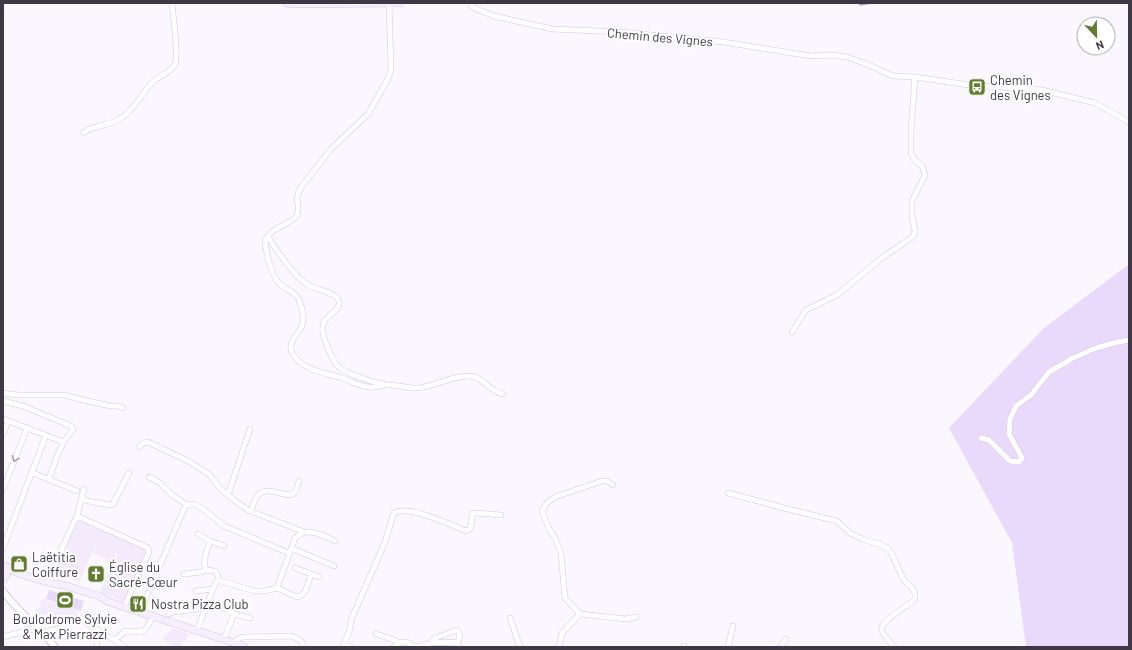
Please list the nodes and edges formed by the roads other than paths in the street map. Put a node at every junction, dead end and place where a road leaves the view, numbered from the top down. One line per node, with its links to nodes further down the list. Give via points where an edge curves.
1 (172, 3): 9 (street, via 175,65 155,80 125,116 117,121 88,129)
2 (287, 3): 4 (main road)
3 (400, 3): 5 (main road)
4 (308, 4): 5 (main road)
5 (388, 4): 10 (street, via 391,69 388,79 368,114 331,149 298,192 298,214)
6 (468, 4): 7 (street, Chemin des Vignes, via 494,16 552,29 621,32 723,42 811,56 847,57 893,76)
7 (915, 78): 8 (street, Chemin des Vignes, via 1042,90 1094,103); 11 (street, via 911,153 922,166 924,175 912,201 914,236 883,257 837,295 806,310)
8 (1129, 122)
9 (84, 133)
10 (268, 236): 13 (street, via 298,278 338,298 339,307 327,316 323,328 325,341 339,367 374,383); 13 (street, via 265,240 265,249 273,273 279,283 299,299 303,314 302,326 291,344 294,356 303,365 370,388)
11 (792, 332)
12 (1129, 340): 23 (street, via 1096,348 1049,372 1031,395 1016,406 1010,419 1009,434 1022,458 1019,462 1010,461 990,440)
13 (386, 385): 15 (street, via 418,388 470,376 480,379 491,389)
14 (3, 393): 17 (street, via 18,396 64,395)
15 (503, 394)
16 (3, 401): 24 (street, via 23,406 71,426 72,430)
17 (123, 408)
18 (6, 420): 19 (street); 21 (street)
19 (27, 428): 22 (street); 33 (street, one-way to 33)
20 (250, 429): 36 (street)
21 (3, 435)
22 (46, 435): 24 (street, via 61,441); 26 (street)
23 (981, 438)
24 (62, 444): 29 (street)
25 (139, 448): 36 (street, via 142,443 148,442 190,462 209,474)
26 (31, 472): 29 (street); 47 (street)
27 (129, 473): 37 (street, via 113,504)
28 (149, 477): 38 (street)
29 (49, 479): 34 (street)
30 (299, 481): 39 (street, via 296,492 290,495 273,491 261,493 256,497)
31 (613, 485): 70 (street, via 602,481 555,497 542,511 561,553 565,598)
32 (84, 489): 37 (street)
33 (3, 490)
34 (77, 491)
35 (728, 493): 101 (street, via 837,521 850,533 887,548 903,579 915,593 913,601 882,626 883,633)
36 (228, 495): 39 (street)
37 (81, 499): 41 (street)
38 (187, 505): 48 (street, via 194,504 224,526); 67 (street)
39 (251, 511): 42 (street)
40 (501, 515): 89 (street, via 473,514 471,528 466,531 422,514 400,511 394,513 385,542 351,620)
41 (77, 516): 59 (street, via 63,546); 65 (street, via 148,548 149,552)
42 (304, 532): 45 (street, via 312,532); 48 (street, via 295,538)
43 (198, 534): 44 (street)
44 (210, 541): 46 (street); 52 (street, via 203,560)
45 (335, 541)
46 (224, 546)
47 (3, 548)
48 (290, 550): 50 (street); 60 (street)
49 (3, 566): 53 (main road); 56 (main road, via 6,571)
50 (334, 566)
51 (295, 568): 55 (street)
52 (206, 570): 54 (street); 58 (street, via 216,572)
53 (20, 574): 56 (main road); 59 (main road)
54 (184, 574)
55 (311, 574): 57 (street); 60 (street, via 304,593 300,596)
56 (4, 577): 63 (street)
57 (319, 577)
58 (218, 580): 60 (street, via 254,591); 61 (street)
59 (52, 584): 65 (main road, via 99,596)
60 (277, 588)
61 (213, 589): 62 (street); 66 (street)
62 (196, 591)
63 (4, 592): 76 (street)
64 (218, 605): 69 (street)
65 (124, 607): 67 (main road)
66 (206, 608): 68 (street); 77 (street)
67 (141, 613): 71 (main road)
68 (169, 614)
69 (234, 614): 73 (street); 81 (street)
70 (580, 614): 72 (street, via 626,619); 98 (street, via 562,633)
71 (153, 616): 77 (main road); 83 (street, via 143,632 125,631)
72 (636, 617)
73 (250, 618)
74 (510, 618): 97 (street)
75 (733, 626): 99 (street)
76 (38, 628): 78 (street, via 75,618); 80 (street); 88 (street)
77 (197, 630): 81 (main road)
78 (99, 631): 83 (street); 90 (street)
79 (376, 634): 85 (street)
80 (3, 637)
81 (224, 639): 84 (main road)
82 (786, 639): 100 (street)
83 (115, 640): 91 (street)
84 (235, 643): 92 (main road); 93 (street, via 243,637 291,636 301,641)
85 (400, 643): 95 (street); 96 (street, via 407,642)
86 (431, 644): 87 (street); 87 (street, via 433,639 457,630 460,632); 96 (street)
87 (458, 644)
88 (54, 646)
89 (344, 646): 94 (street)
90 (97, 647)
91 (124, 647)
92 (244, 647)
93 (304, 647)
94 (351, 647)
95 (394, 647)
96 (414, 647)
97 (520, 647)
98 (559, 647)
99 (728, 647)
100 (780, 647)
101 (894, 647)

